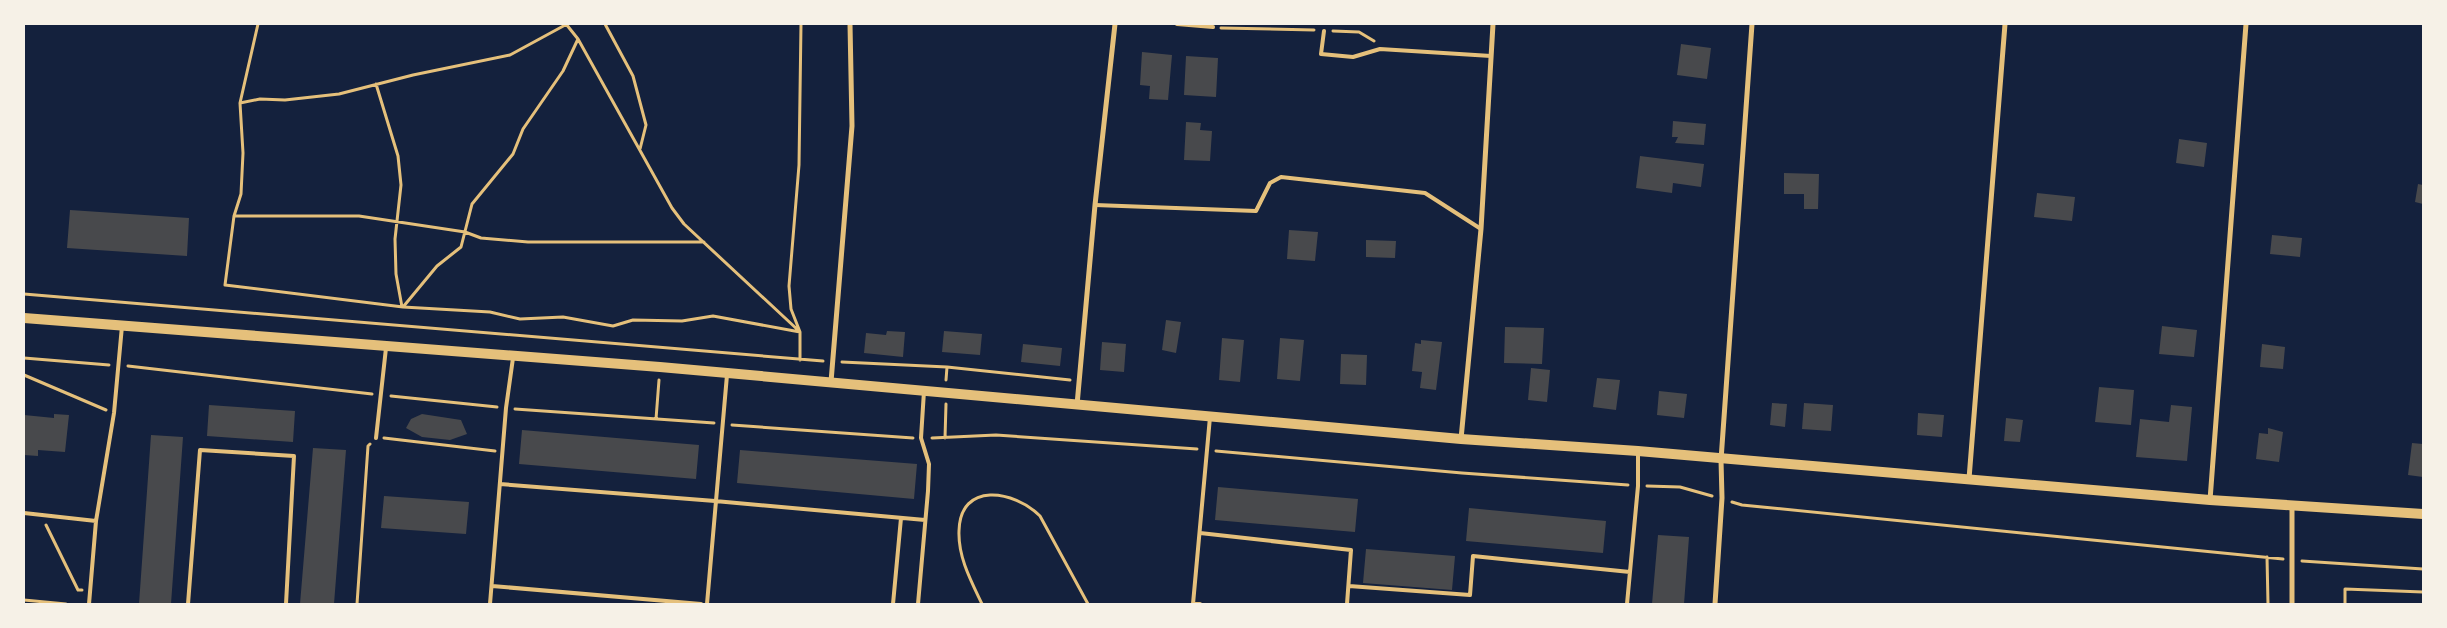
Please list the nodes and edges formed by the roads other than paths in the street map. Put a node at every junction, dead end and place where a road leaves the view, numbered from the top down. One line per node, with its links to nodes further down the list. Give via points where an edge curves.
1 (850, 24): 18 (street, via 852,126)
2 (1115, 24): 11 (street)
3 (1177, 24): 8 (lane)
4 (1493, 24): 10 (street)
5 (1752, 24): 25 (street)
6 (2004, 24): 26 (street)
7 (2246, 24): 28 (street)
8 (1212, 27)
9 (1324, 30): 10 (lane, via 1321,54 1353,57 1380,49)
10 (1491, 56): 12 (street)
11 (1095, 205): 12 (lane, via 1256,211 1270,183 1281,177 1425,193); 20 (street)
12 (1481, 229): 23 (street)
13 (24, 318): 14 (main road)
14 (122, 325): 15 (main road); 35 (lane, via 114,413)
15 (386, 346): 16 (main road); 22 (lane)
16 (513, 356): 17 (main road); 27 (lane)
17 (727, 375): 18 (main road); 29 (lane)
18 (831, 384): 19 (main road)
19 (924, 391): 20 (main road); 34 (lane, via 921,438 929,464)
20 (1077, 405): 21 (main road)
21 (1210, 417): 23 (main road); 36 (lane)
22 (376, 438)
23 (1461, 439): 24 (main road)
24 (1638, 452): 25 (main road); 37 (lane)
25 (1721, 460): 26 (main road); 51 (street, via 1722,498)
26 (1969, 480): 28 (main road)
27 (500, 484): 29 (lane); 38 (lane)
28 (2210, 500): 30 (main road)
29 (715, 501): 33 (lane); 45 (lane)
30 (2292, 506): 32 (main road); 52 (street)
31 (24, 513): 35 (lane)
32 (2423, 514)
33 (900, 518): 34 (lane); 46 (lane)
34 (925, 520): 47 (lane)
35 (96, 521): 40 (lane)
36 (1200, 532): 39 (lane, via 1352,550); 48 (lane, via 1193,604)
37 (1630, 572): 39 (lane, via 1473,556 1470,595); 50 (lane)
38 (492, 586): 43 (lane); 44 (lane)
39 (1349, 586): 49 (lane)
40 (89, 604)
41 (188, 604): 42 (lane, via 200,450 294,456)
42 (286, 604)
43 (490, 604)
44 (701, 604)
45 (707, 604)
46 (893, 604)
47 (918, 604)
48 (1200, 604)
49 (1347, 604)
50 (1628, 604)
51 (1715, 604)
52 (2292, 604)

